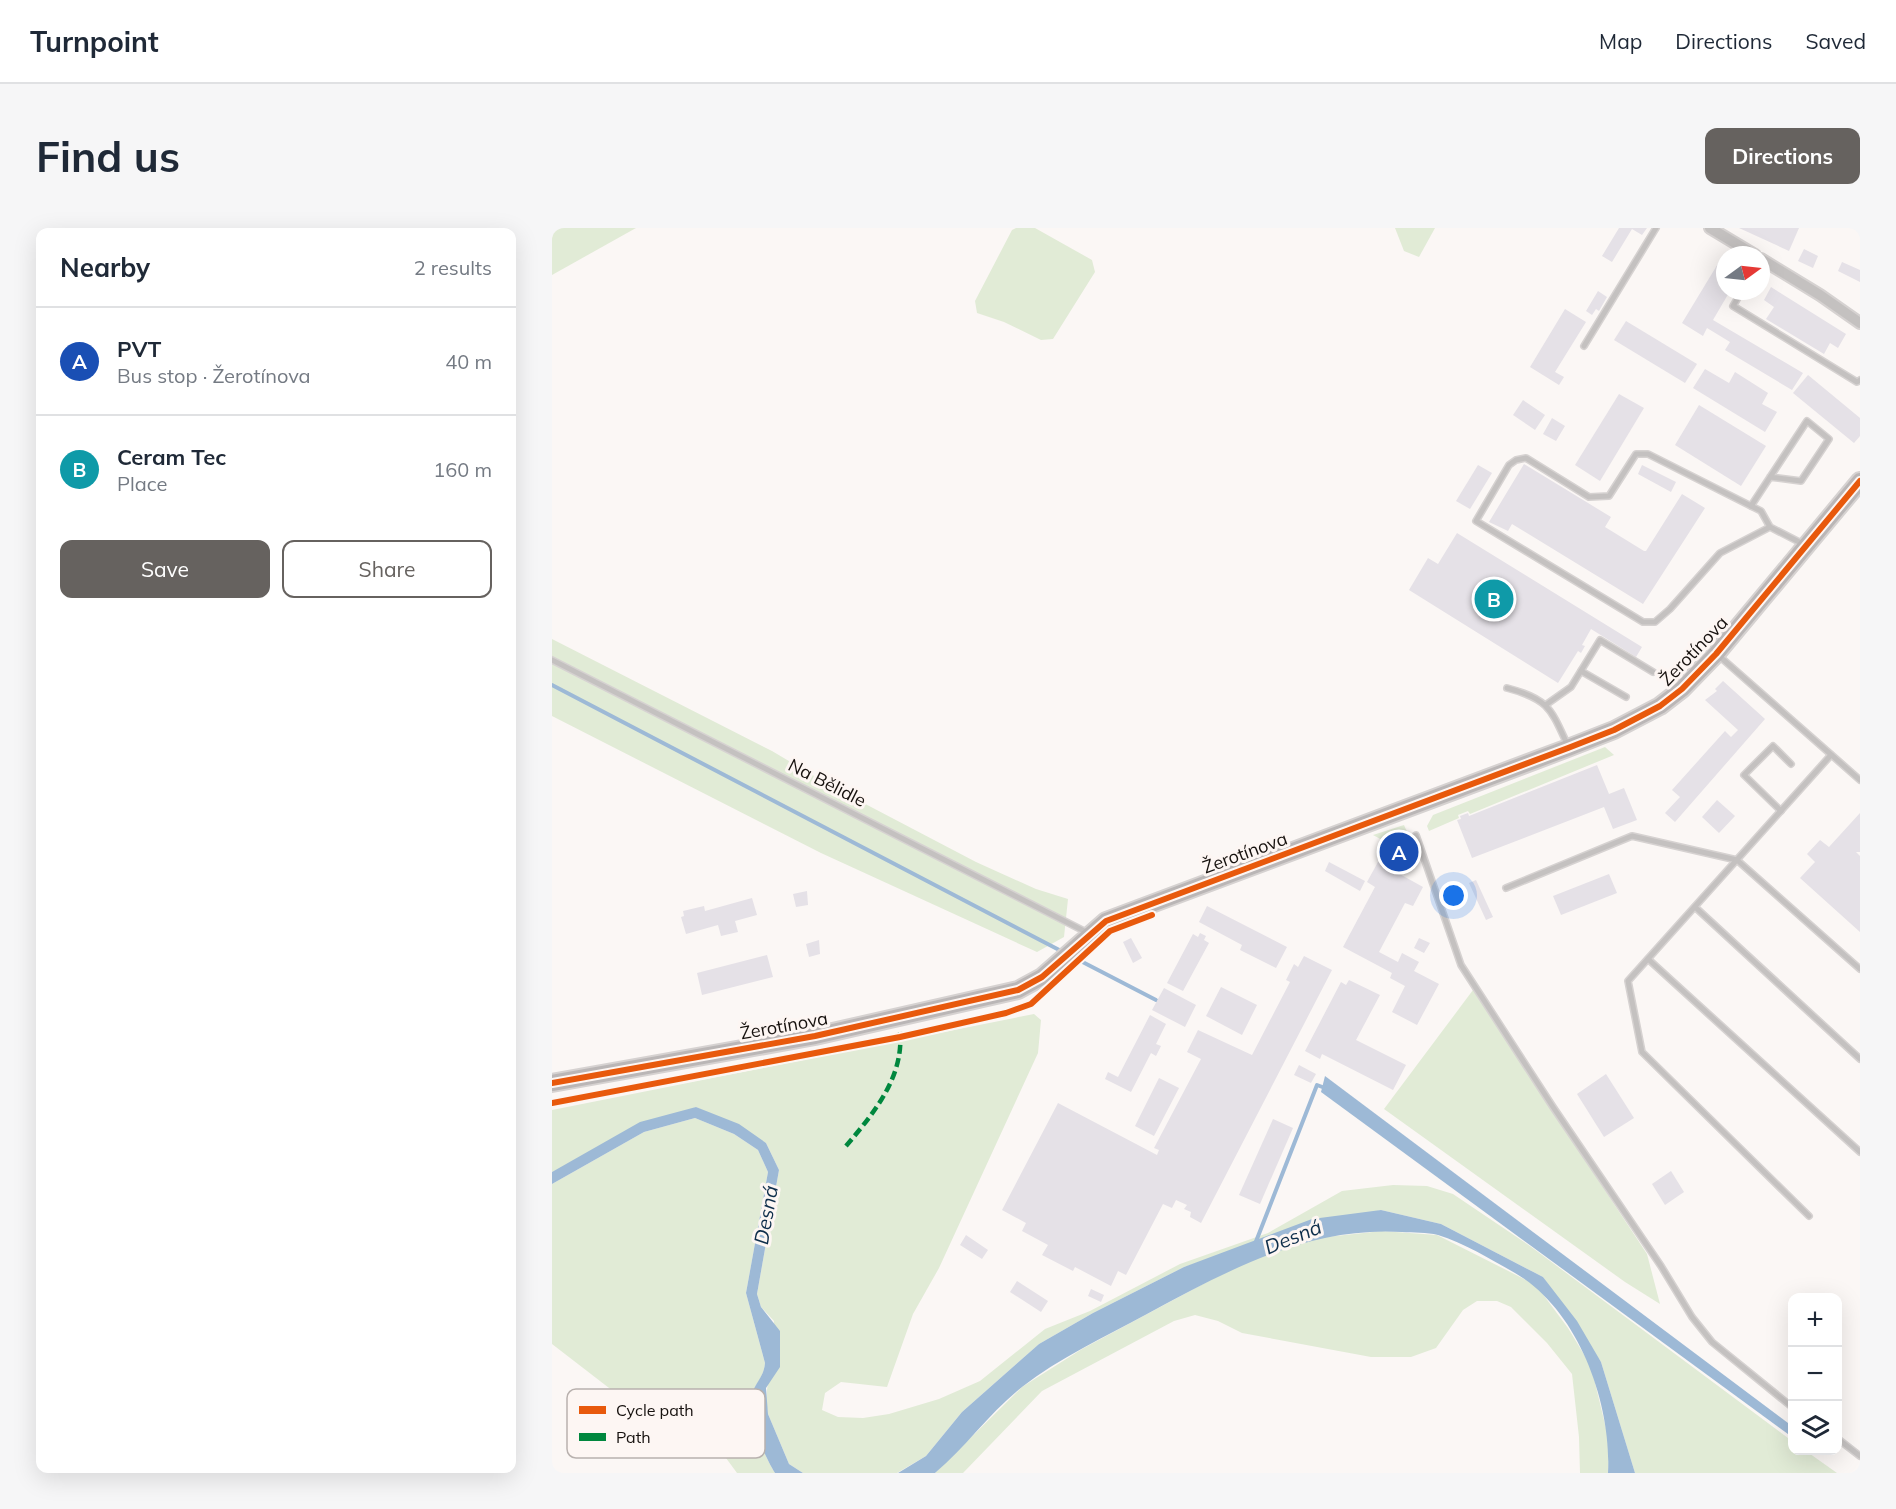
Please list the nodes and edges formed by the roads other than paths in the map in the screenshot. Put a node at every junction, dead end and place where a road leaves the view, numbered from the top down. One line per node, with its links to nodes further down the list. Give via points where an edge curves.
1 (1656, 228): 7 (lane)
2 (1710, 228): 3 (street)
3 (1740, 246)
4 (1770, 264): 6 (street)
5 (1737, 300): 8 (lane, via 1733,306 1857,382)
6 (1860, 323)
7 (1584, 346)
8 (1860, 380)
9 (1770, 477): 9 (lane, via 1807,421 1829,439 1801,481); 11 (lane)
10 (1860, 481): 13 (street, Žerotínova)
11 (1751, 506): 12 (lane, via 1761,511); 12 (lane, via 1648,454 1636,454 1609,496 1599,498 1589,497 1526,458 1509,465 1476,521 1643,622 1655,622 1670,609 1720,553)
12 (1770, 527): 13 (lane)
13 (1806, 546): 14 (street, Žerotínova)
14 (1716, 654): 21 (street, Žerotínova, via 1660,706); 22 (lane)
15 (552, 660): 30 (lane, Na Bělidle)
16 (1581, 670): 17 (lane, via 1600,640); 19 (lane); 20 (lane, via 1571,687)
17 (1653, 672)
18 (1507, 688): 20 (lane)
19 (1626, 697)
20 (1547, 704): 21 (lane)
21 (1568, 748): 30 (street, Žerotínova, via 1106,921)
22 (1831, 755): 24 (lane); 25 (lane)
23 (1791, 764): 25 (lane, via 1773,746 1744,775)
24 (1860, 780)
25 (1781, 811): 27 (lane)
26 (1416, 835): 37 (lane, via 1461,965 1553,1107 1692,1317 1712,1342)
27 (1737, 860): 28 (lane, via 1632,836); 29 (lane); 32 (lane)
28 (1506, 888)
29 (1695, 907): 31 (lane); 33 (lane)
30 (1089, 933): 34 (street, Žerotínova, via 1042,977 994,998 815,1036)
31 (1648, 959): 35 (lane); 36 (lane, via 1628,981 1642,1052)
32 (1860, 969)
33 (1860, 1059)
34 (552, 1083)
35 (1860, 1152)
36 (1809, 1216)
37 (1788, 1404)
38 (1842, 1442): 39 (lane)
39 (1860, 1455)

